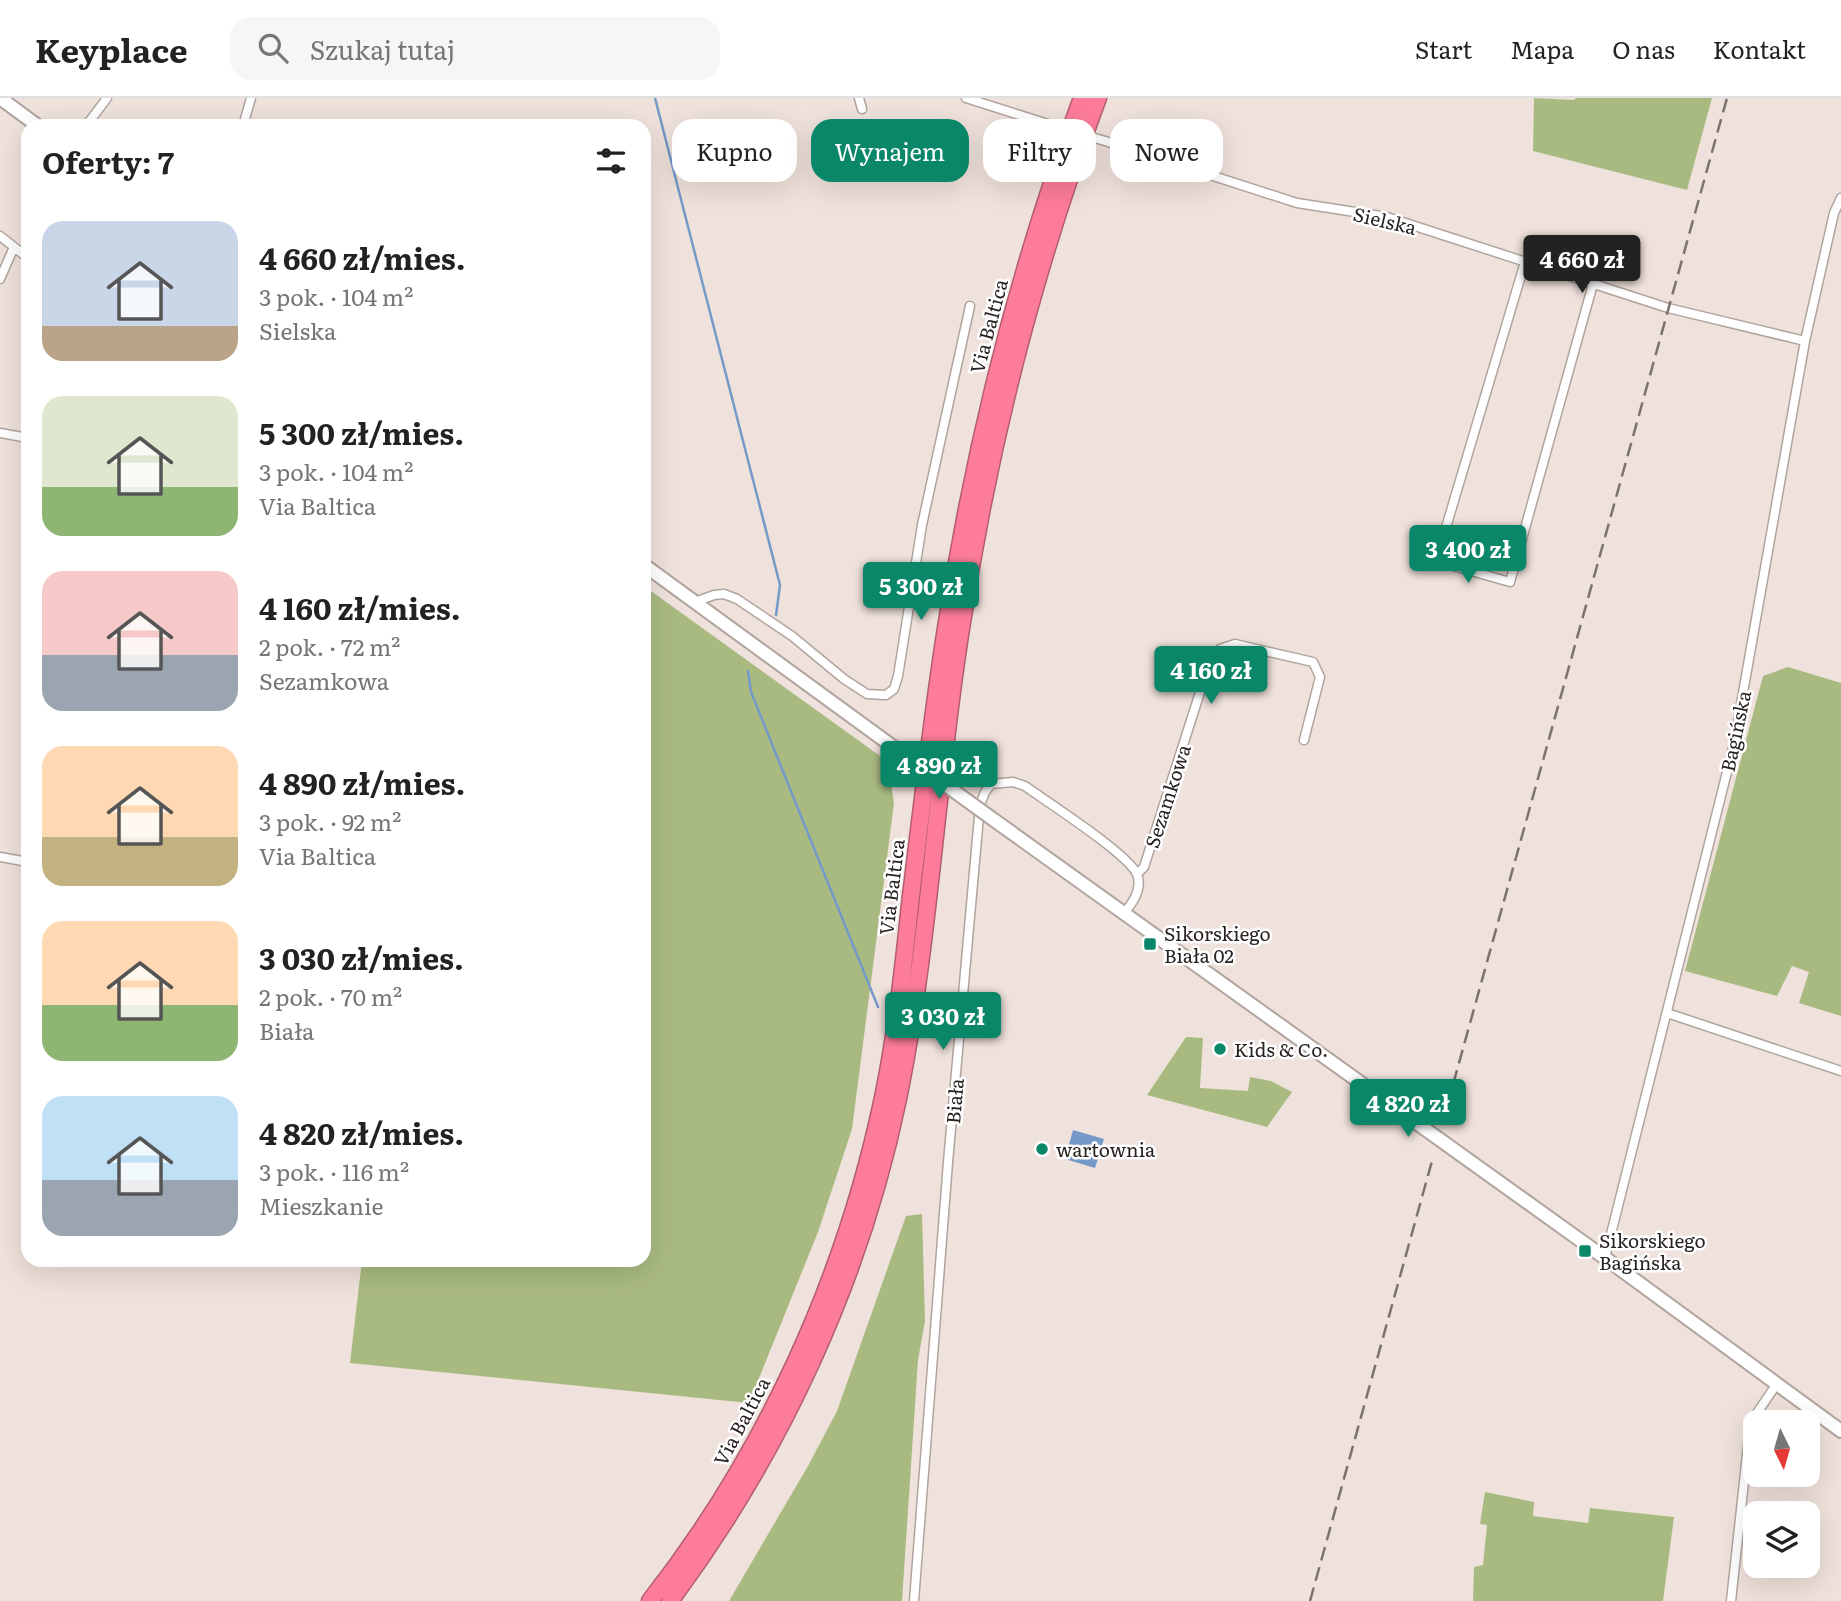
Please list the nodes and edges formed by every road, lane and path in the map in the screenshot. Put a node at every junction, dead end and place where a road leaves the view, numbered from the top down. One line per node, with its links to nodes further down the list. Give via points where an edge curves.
1 (0, 98): 9 (street)
2 (107, 98): 10 (street)
3 (251, 98): 11 (street)
4 (859, 98): 8 (street)
5 (966, 98): 16 (street, Sielska, bridge, via 1297,203 1387,217)
6 (1082, 98): 35 (highway, Via Baltica, via 1018,293 968,502 937,686 894,1032 862,1183 827,1289 773,1408 730,1485)
7 (1098, 98): 36 (highway, Via Baltica, via 1033,298 982,506 945,740 909,1038 875,1191 841,1295 797,1395 734,1508)
8 (862, 109)
9 (28, 119)
10 (91, 119)
11 (245, 119)
12 (1841, 198): 20 (street, Bagińska)
13 (0, 236): 14 (street)
14 (14, 247): 15 (street); 17 (street)
15 (21, 252)
16 (1525, 262): 18 (street, Sielska); 18 (street, via 1436,561 1510,582)
17 (0, 279)
18 (1593, 284): 20 (street, Sielska, via 1668,308)
19 (970, 306): 24 (street, via 922,525 894,689 886,695 867,694 737,599 724,594)
20 (1805, 341): 30 (street, Bagińska, via 1734,744)
21 (0, 433): 22 (street)
22 (21, 438)
23 (651, 570): 24 (street)
24 (695, 603): 29 (street, bridge)
25 (1304, 740): 28 (street, Sezamkowa, via 1320,677 1313,662 1234,644 1220,649 1210,661 1144,867)
26 (0, 857): 27 (street)
27 (21, 861)
28 (1137, 874): 29 (street, via 1136,897); 37 (street, Biała, via 1104,843 1025,786 1001,782 991,784 985,792 980,805 948,1162)
29 (1124, 913): 32 (street)
30 (1667, 1013): 31 (street); 32 (street, Bagińska)
31 (1841, 1071)
32 (1605, 1258): 33 (street)
33 (1776, 1385): 34 (street); 38 (street, via 1750,1427)
34 (1841, 1431)
35 (650, 1601)
36 (670, 1601)
37 (914, 1601)
38 (1731, 1601)

